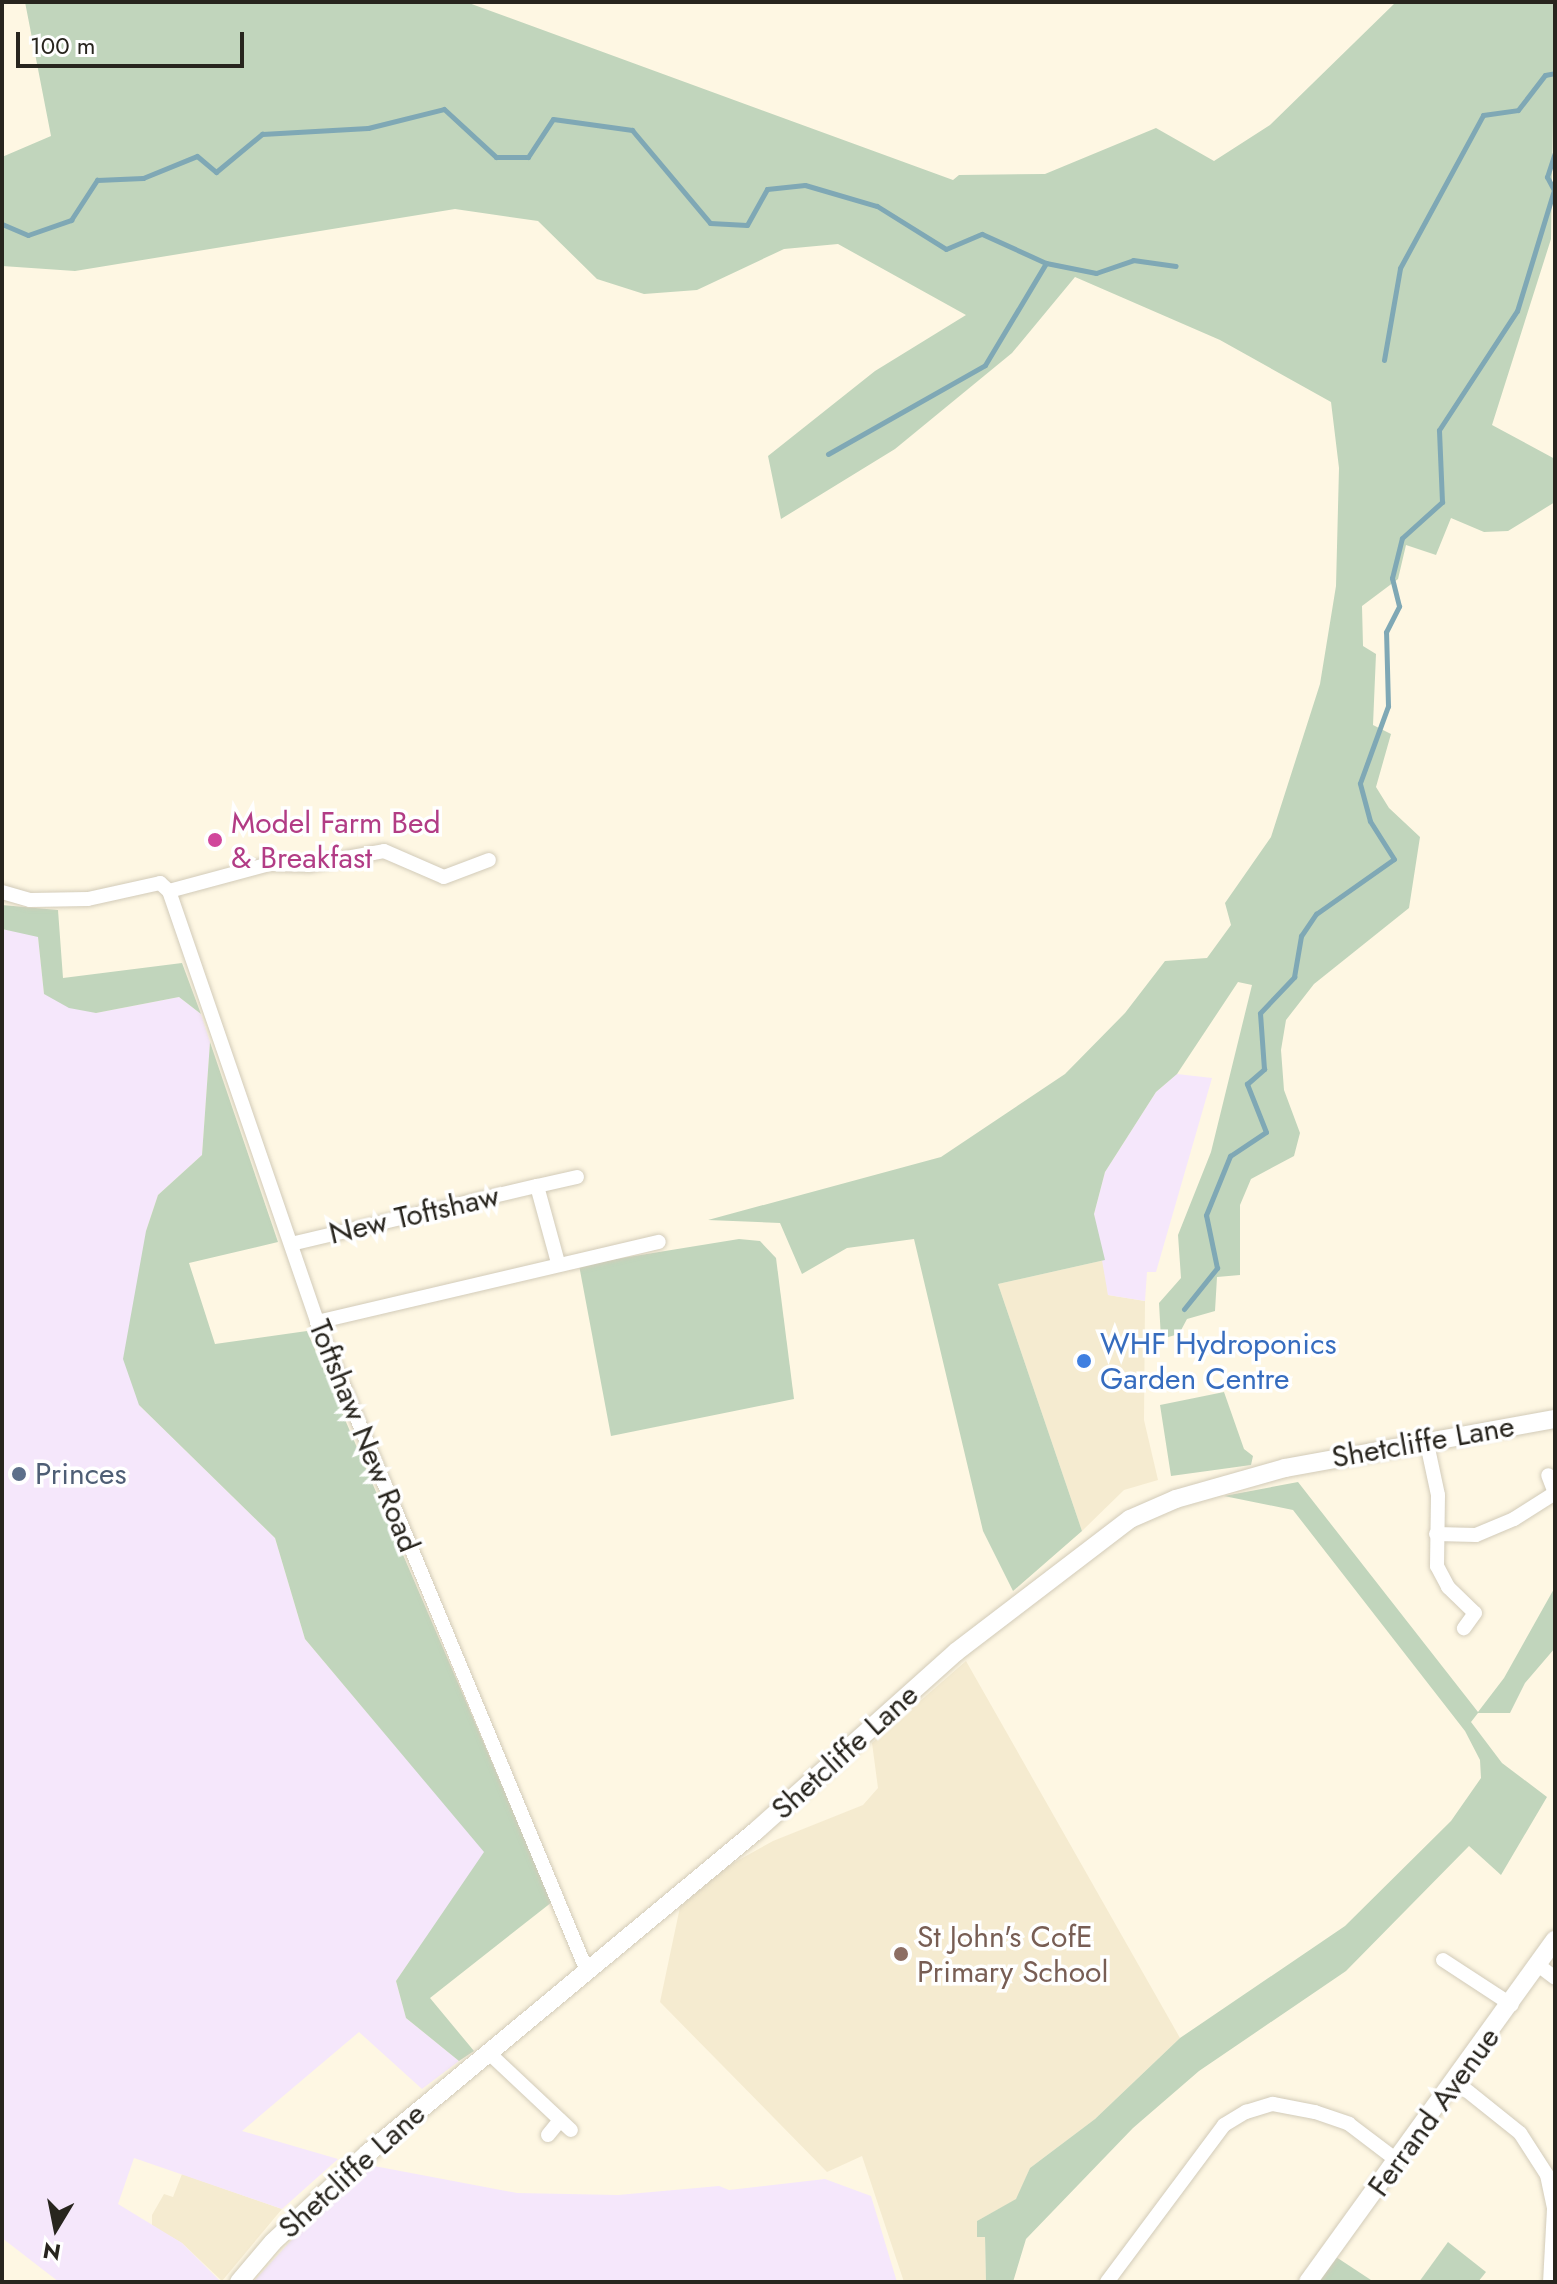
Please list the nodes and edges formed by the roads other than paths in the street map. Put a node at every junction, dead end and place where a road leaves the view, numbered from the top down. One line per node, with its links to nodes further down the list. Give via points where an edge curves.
1 (489, 860): 2 (street, via 444,877 384,851 308,865 269,864)
2 (169, 891): 3 (street, via 160,883 88,899 30,900); 7 (street, Toftshaw New Road)
3 (2, 892)
4 (577, 1177): 5 (street, New Toftshaw)
5 (537, 1186): 7 (street, New Toftshaw); 8 (street, New Toftshaw)
6 (659, 1242): 8 (street)
7 (291, 1244): 9 (street, Toftshaw New Road)
8 (558, 1263): 9 (street)
9 (317, 1322): 18 (street, Toftshaw New Road)
10 (1555, 1419): 11 (street, Shetcliffe Lane)
11 (1426, 1439): 13 (street, via 1438,1495); 18 (street, Shetcliffe Lane, via 1285,1468 1176,1499 1130,1519 956,1652 841,1758)
12 (1548, 1475): 13 (street, via 1555,1493 1514,1519 1476,1535)
13 (1436, 1534): 14 (street, via 1437,1566 1448,1587 1475,1613)
14 (1464, 1628)
15 (1555, 1940): 17 (street, Ferrand Avenue)
16 (1443, 1960): 20 (street)
17 (1538, 1965): 19 (street); 20 (street, Ferrand Avenue)
18 (587, 1971): 21 (street, Shetcliffe Lane)
19 (1555, 1978)
20 (1512, 2005): 22 (street, Ferrand Avenue)
21 (490, 2054): 23 (street, via 566,2125); 25 (street, Shetcliffe Lane, via 336,2180)
22 (1455, 2081): 24 (street, Ferrand Avenue); 28 (street, via 1520,2133 1547,2175 1554,2209)
23 (548, 2135)
24 (1398, 2161): 26 (street, via 1349,2124 1315,2112 1273,2104 1246,2112 1224,2125); 27 (street, Ferrand Avenue)
25 (239, 2282)
26 (1107, 2282)
27 (1308, 2282)
28 (1550, 2282)

